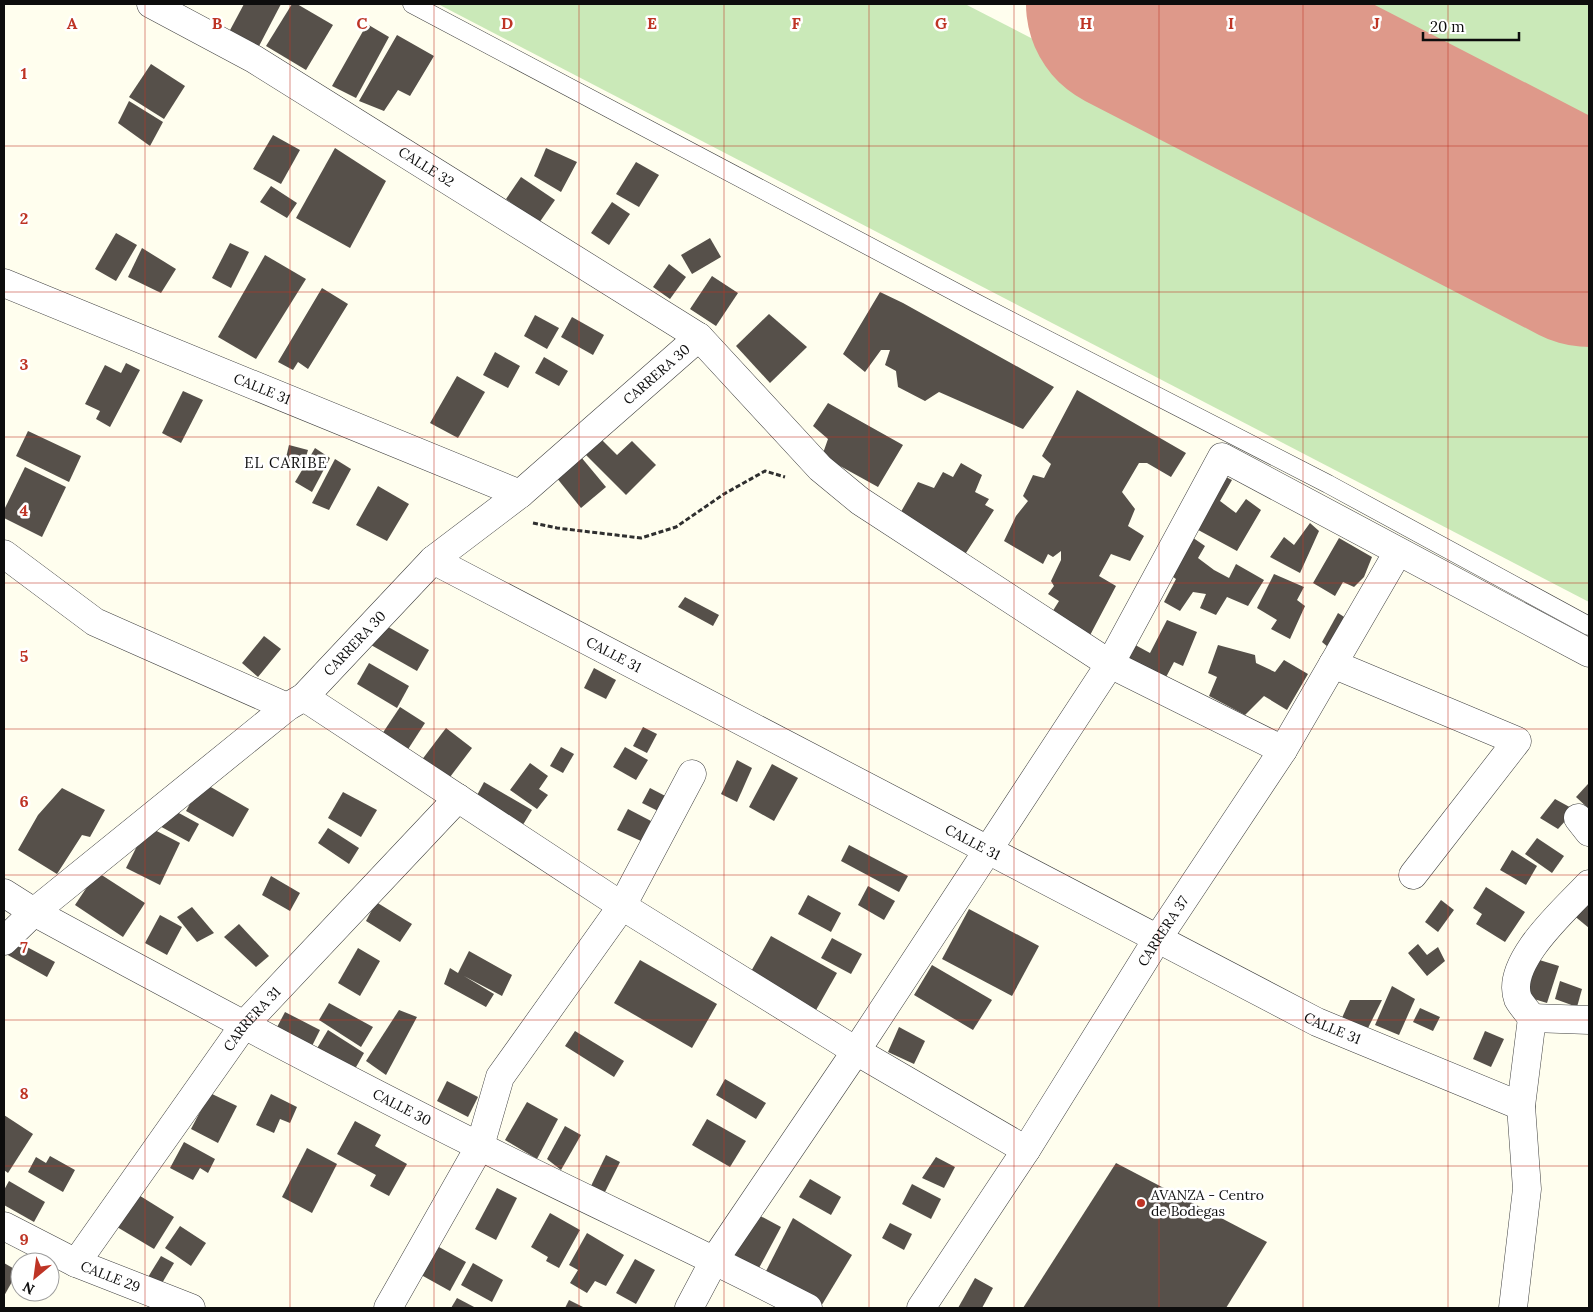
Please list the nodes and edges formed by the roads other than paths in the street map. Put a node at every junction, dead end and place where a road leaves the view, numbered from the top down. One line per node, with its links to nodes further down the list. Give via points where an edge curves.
1 (151, 4): 4 (street, CALLE 32, via 254,59)
2 (412, 4): 9 (lane, via 976,303 1328,484)
3 (4, 283): 5 (street, CALLE 31)
4 (699, 337): 5 (street, CARRERA 30); 11 (street, CALLE 32, via 820,468 860,501)
5 (520, 494): 8 (street, CARRERA 30)
6 (1398, 552): 10 (street); 11 (street, via 1222,457); 12 (street, CARRERA 37)
7 (4, 554): 13 (street, via 95,622)
8 (432, 560): 13 (street, CARRERA 30); 17 (street, CALLE 31)
9 (1589, 626)
10 (1589, 653)
11 (1110, 664): 14 (street, CALLE 32); 17 (street)
12 (1333, 664): 14 (street, CARRERA 37); 18 (street, via 1517,741)
13 (295, 702): 16 (street); 22 (street, CARRERA 30)
14 (1283, 750): 23 (street, CARRERA 37)
15 (692, 774): 21 (street)
16 (458, 798): 21 (street); 27 (street, CARRERA 31)
17 (988, 850): 23 (street, CALLE 31); 28 (street)
18 (1413, 876)
19 (1589, 884): 25 (street, via 1532,945 1518,977 1518,998)
20 (4, 893): 22 (street, CALLE 30)
21 (622, 906): 28 (street); 30 (street, via 500,1077)
22 (34, 912): 24 (street, CARRERA 30); 27 (street, CALLE 30)
23 (1158, 938): 29 (street, CALLE 31, via 1317,1022); 31 (street, CARRERA 37)
24 (4, 941)
25 (1532, 1018): 26 (street); 29 (street)
26 (1589, 1020)
27 (244, 1025): 30 (street, CALLE 30); 34 (street, CARRERA 31)
28 (856, 1051): 31 (street); 33 (street)
29 (1520, 1106): 40 (street, via 1527,1189)
30 (480, 1146): 33 (street, CALLE 30); 36 (street)
31 (1026, 1150): 39 (street, CARRERA 37)
32 (4, 1226): 34 (street, CALLE 29)
33 (715, 1259): 37 (street); 38 (street, CALLE 30)
34 (76, 1263): 35 (street, CALLE 29)
35 (191, 1308)
36 (388, 1308)
37 (690, 1308)
38 (808, 1308)
39 (921, 1308)
40 (1513, 1308)

